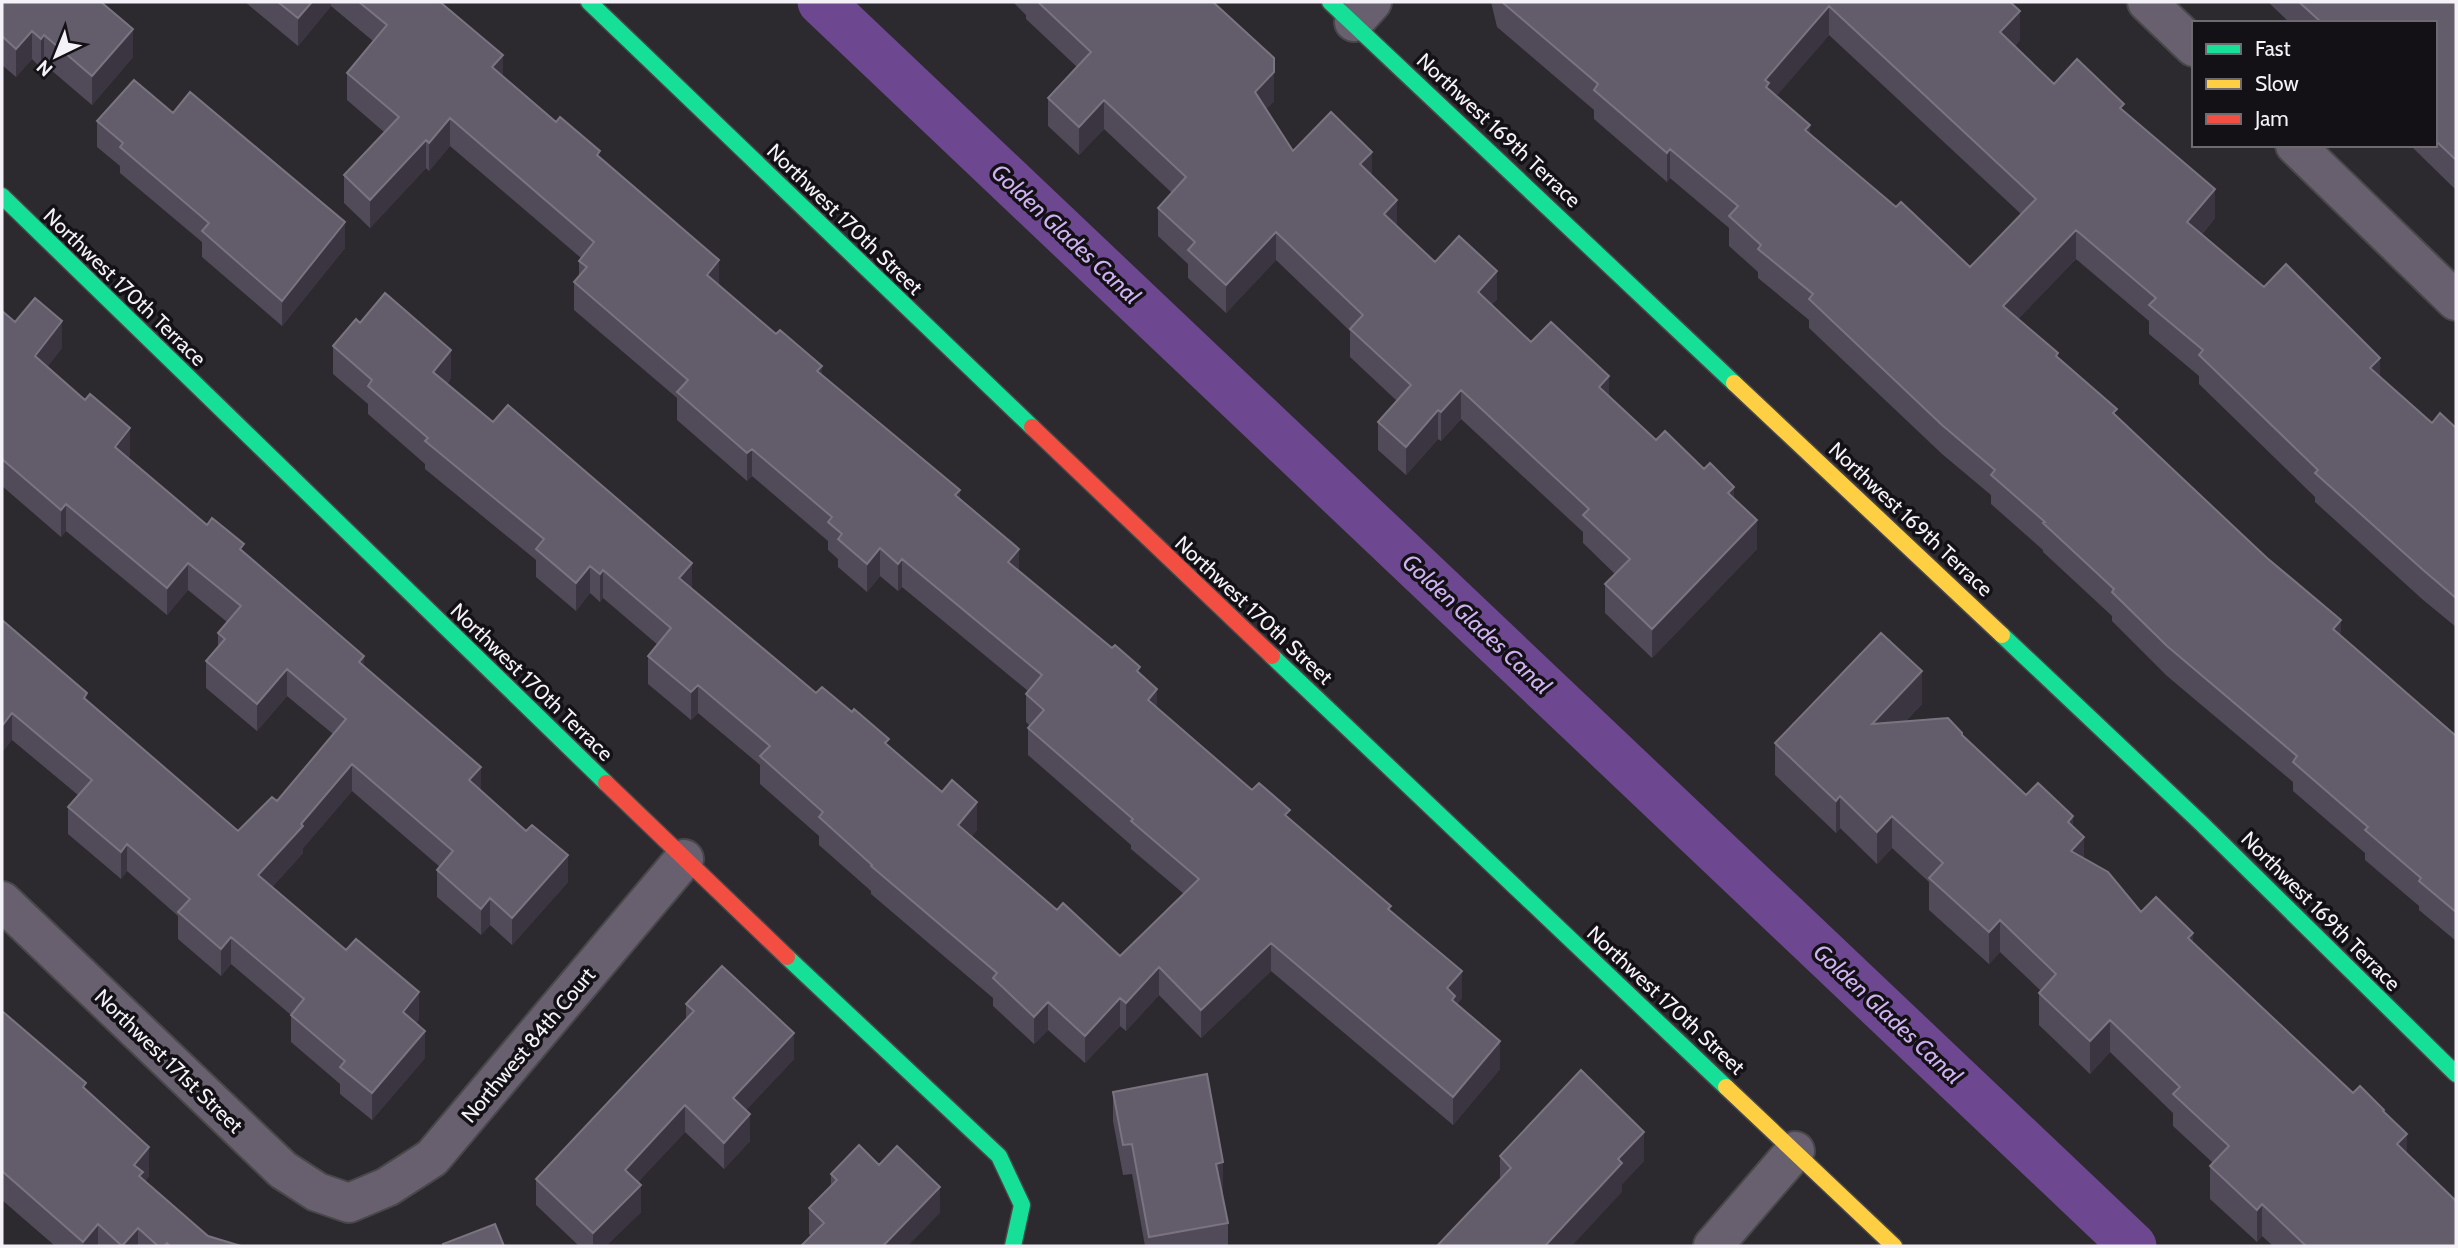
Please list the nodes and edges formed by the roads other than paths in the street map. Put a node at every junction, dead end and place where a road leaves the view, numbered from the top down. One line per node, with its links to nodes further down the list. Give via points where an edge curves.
1 (589, 2): 11 (street, Northwest 170th Street)
2 (2147, 2): 4 (street)
3 (1352, 9): 10 (street, Northwest 169th Terrace, via 2201,823)
4 (2192, 45)
5 (2297, 147): 7 (street)
6 (2, 196): 8 (street, Northwest 170th Terrace)
7 (2456, 301)
8 (684, 859): 12 (street, Northwest 84th Court, via 432,1158 387,1187); 13 (street, Northwest 170th Terrace, via 999,1156 1021,1205)
9 (2, 901): 12 (street, Northwest 171st Street, via 283,1170 317,1192)
10 (2456, 1074)
11 (1796, 1152): 14 (street); 15 (street, Northwest 170th Street)
12 (349, 1203)
13 (1013, 1246)
14 (1713, 1246)
15 (1894, 1246)

